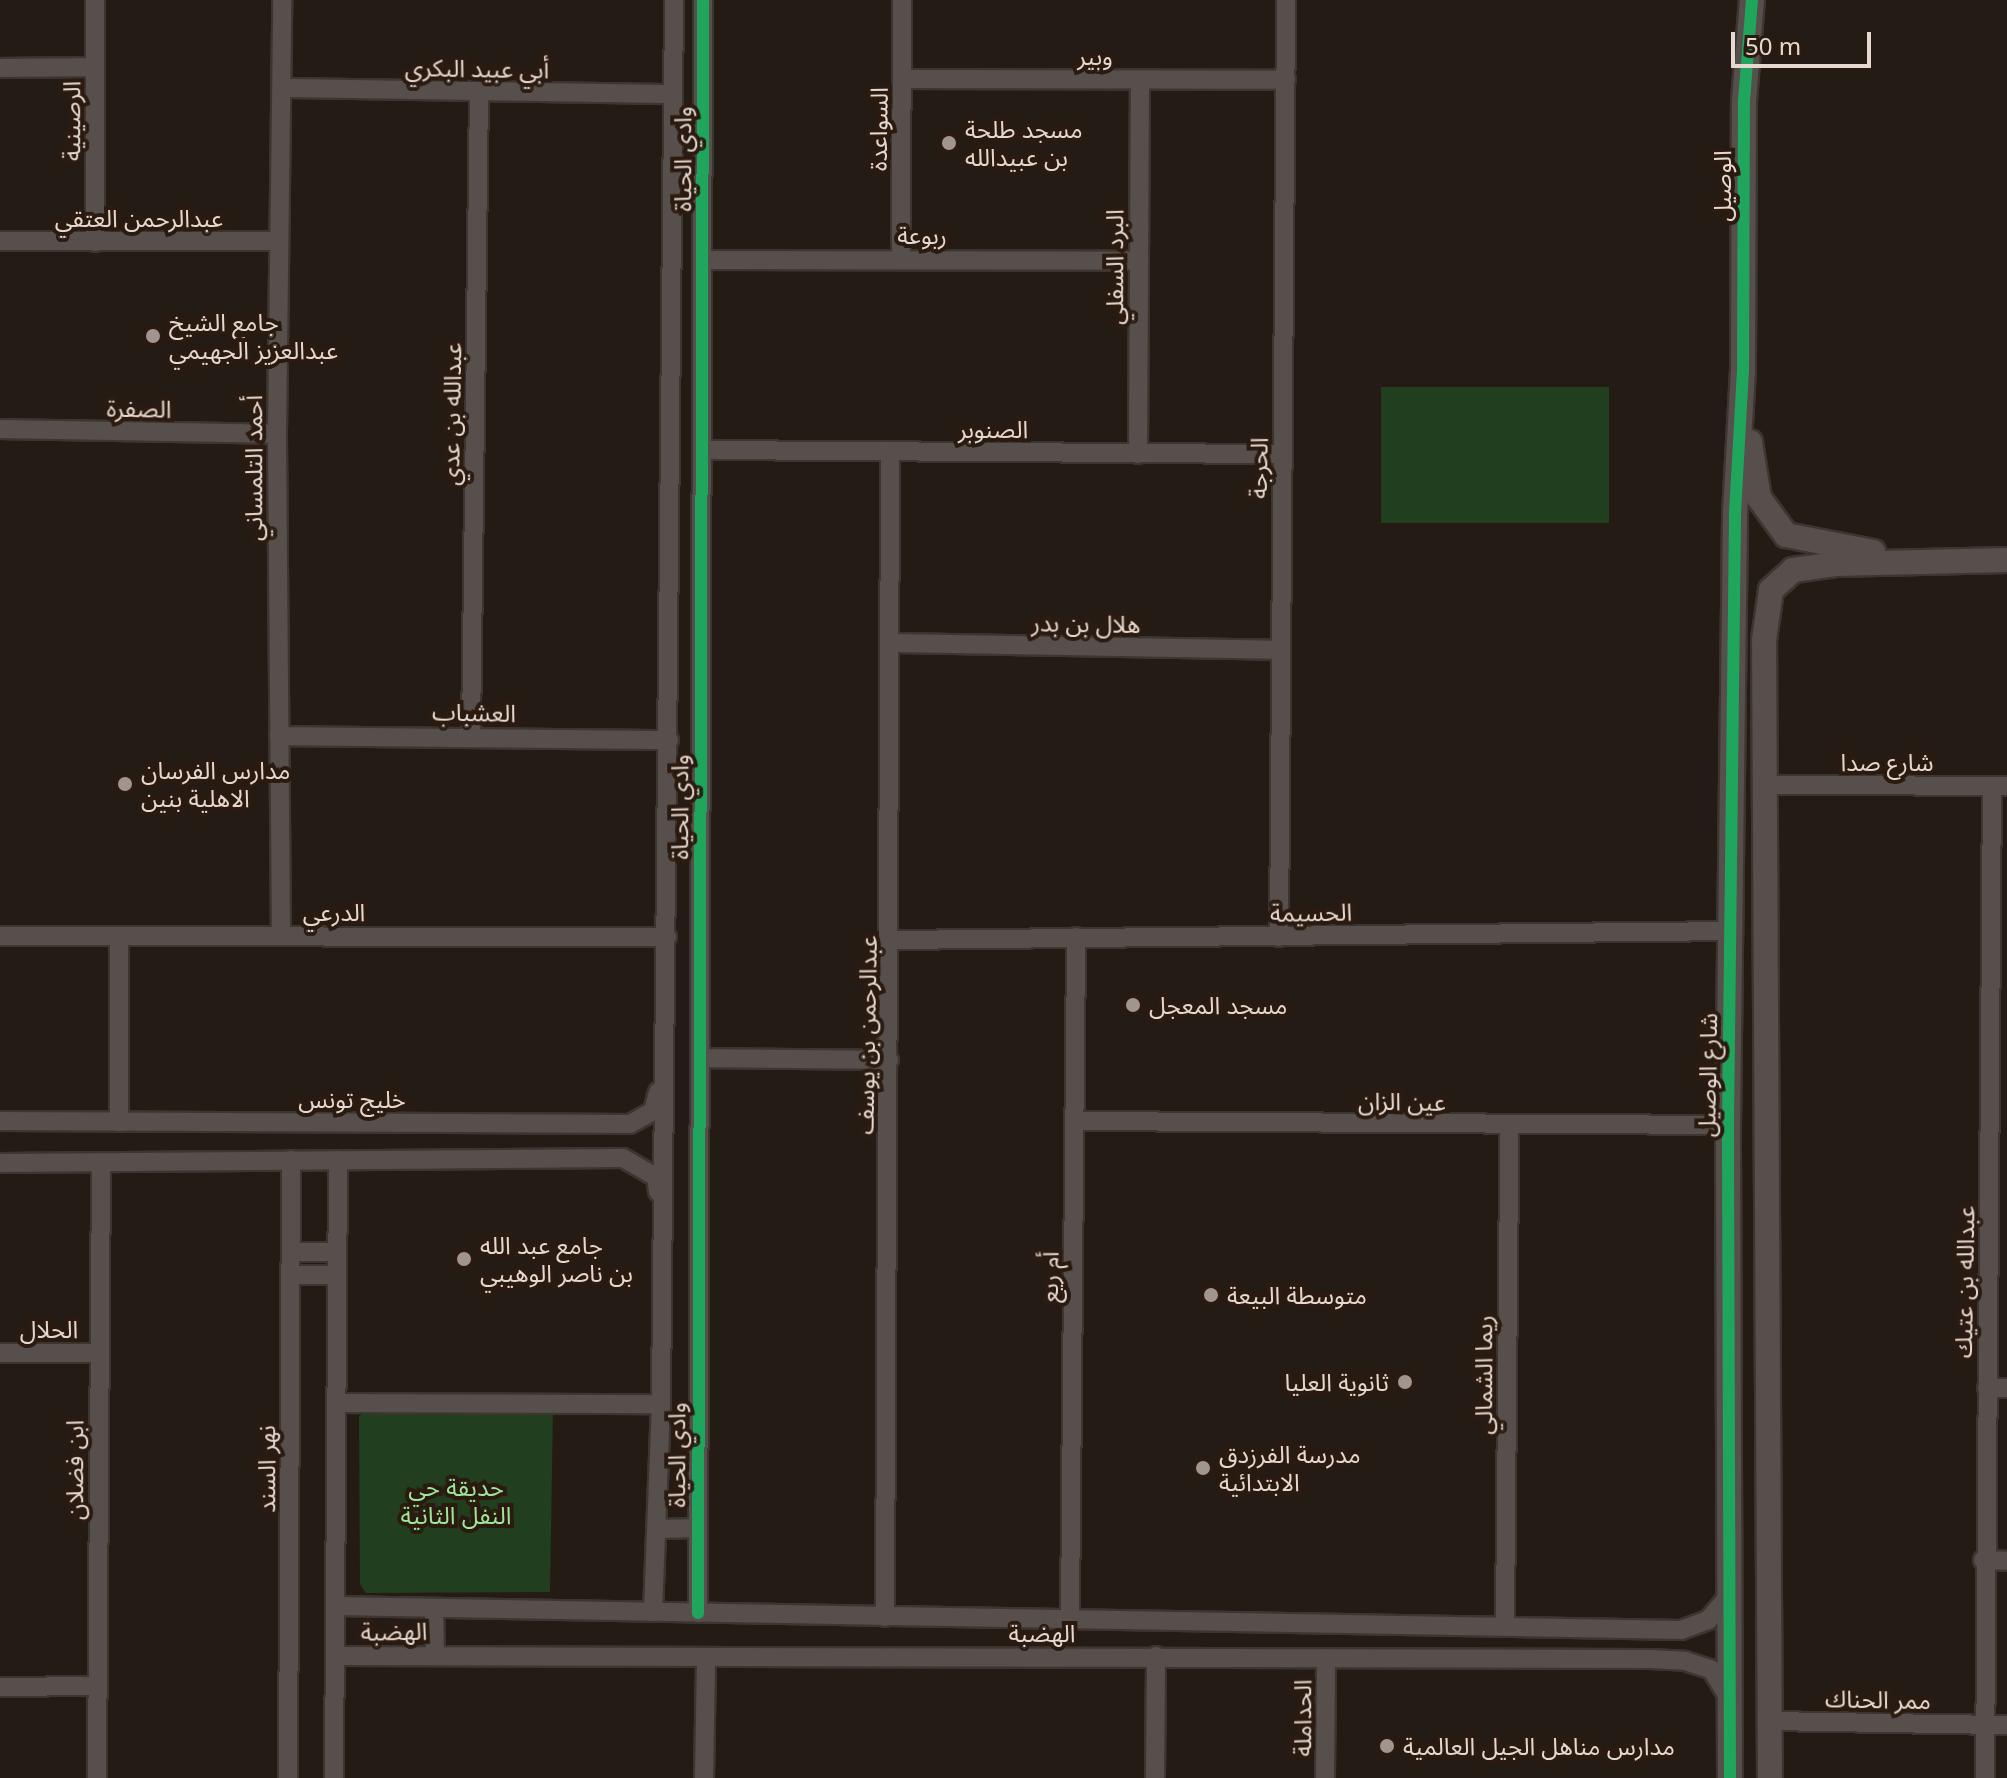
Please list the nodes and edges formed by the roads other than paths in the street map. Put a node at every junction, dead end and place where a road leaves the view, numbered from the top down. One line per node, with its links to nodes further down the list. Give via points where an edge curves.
1 (95, 0): 9 (street, الرصينية)
2 (282, 0): 14 (street, أحمد التلمساني)
3 (674, 0): 16 (street, وادي الحياة)
4 (703, 0): 22 (street, وادي الحياة)
5 (902, 0): 11 (street, السواعدة)
6 (1286, 0): 13 (street, الحرجة)
7 (1740, 0): 17 (street)
8 (1752, 0): 17 (street, الوصيل)
9 (95, 67): 10 (street); 20 (street, الرصينية)
10 (0, 68)
11 (903, 79): 12 (street, وبير); 21 (street, السواعدة)
12 (1140, 80): 13 (street, وبير); 23 (street, البرد السفلي)
13 (1286, 80): 30 (street, الحرجة)
14 (282, 88): 15 (street, أبي عبيد البكري); 19 (street, أحمد التلمساني)
15 (479, 93): 16 (street, أبي عبيد البكري); 35 (street, عبدالله بن عدي)
16 (671, 94): 37 (street, وادي الحياة)
17 (1744, 101): 24 (street, الوصيل)
18 (0, 241): 20 (street, عبدالرحمن العتقي)
19 (279, 241): 20 (street, عبدالرحمن العتقي); 26 (street, أحمد التلمساني)
20 (95, 242)
21 (901, 259): 22 (street, ربوعة); 23 (street, ربوعة)
22 (705, 260): 27 (street, وادي الحياة)
23 (1138, 261): 29 (street, البرد السفلي)
24 (1743, 372): 31 (street, via 1759,498 1786,535); 40 (street, شارع الوصيل, via 1735,513)
25 (0, 429): 26 (street, الصفرة)
26 (277, 434): 36 (street, أحمد التلمساني)
27 (703, 450): 28 (street, الصنوبر); 48 (street, وادي الحياة)
28 (890, 453): 29 (street, الصنوبر); 33 (street, عبدالرحمن بن يوسف)
29 (1138, 454): 30 (street, الصنوبر)
30 (1282, 454): 34 (street, الحرجة)
31 (1921, 559): 32 (street); 38 (street, via 1793,570 1771,590 1765,621)
32 (2007, 560)
33 (891, 643): 34 (street, هلال بن بدر); 47 (street, عبدالرحمن بن يوسف)
34 (1280, 650): 46 (street, الحرجة)
35 (471, 735): 36 (street, العشباب); 37 (street, العشباب)
36 (279, 736): 41 (street, أحمد التلمساني)
37 (669, 740): 44 (street, وادي الحياة)
38 (1767, 785): 39 (street, شارع صدا); 65 (street)
39 (2000, 786): 69 (street, عبدالله بن عتيك)
40 (1731, 931): 46 (street, الحسيمة); 54 (street, شارع الوصيل)
41 (281, 935): 43 (street, الدرعي); 44 (street, الدرعي)
42 (0, 936): 43 (street, الدرعي)
43 (119, 936): 53 (street)
44 (667, 937): 50 (street, وادي الحياة)
45 (1076, 937): 46 (street, الحسيمة); 47 (street, الحسيمة); 52 (street, أم ريع)
46 (1279, 937)
47 (891, 940): 49 (street, عبدالرحمن بن يوسف)
48 (700, 1058): 49 (street); 73 (street, وادي الحياة)
49 (889, 1060): 82 (street, عبدالرحمن بن يوسف)
50 (665, 1066): 53 (street, خليج تونس, via 653,1111 630,1124); 60 (street, وادي الحياة)
51 (0, 1121): 53 (street, خليج تونس)
52 (1075, 1121): 55 (street, عين الزان); 83 (street, أم ريع)
53 (119, 1122)
54 (1728, 1125): 55 (street, عين الزان); 66 (street, شارع الوصيل)
55 (1509, 1126): 84 (street, ريما الشمالي)
56 (291, 1160): 57 (street); 59 (street); 61 (street, نهر السند)
57 (338, 1160): 60 (street, via 623,1158 656,1177); 62 (street)
58 (0, 1163): 59 (street)
59 (101, 1163): 68 (street, ابن فضلان)
60 (661, 1215): 72 (street, وادي الحياة)
61 (292, 1252): 62 (street); 63 (street, نهر السند)
62 (336, 1252): 64 (street)
63 (291, 1275): 64 (street); 99 (street, نهر السند)
64 (335, 1275): 71 (street)
65 (1768, 1309): 66 (street); 95 (street)
66 (1731, 1311): 77 (street, شارع الوصيل)
67 (0, 1353): 68 (street, الحلال)
68 (98, 1353): 92 (street, ابن فضلان)
69 (1987, 1388): 70 (street); 75 (street, عبدالله بن عتيك)
70 (2007, 1388)
71 (338, 1403): 72 (street); 78 (street)
72 (661, 1404): 74 (street, وادي الحياة)
73 (698, 1528): 74 (street); 81 (street, وادي الحياة)
74 (657, 1529): 80 (street, وادي الحياة)
75 (1983, 1560): 76 (street); 96 (street, عبدالله بن عتيك)
76 (2007, 1561)
77 (1731, 1594): 85 (street, الهضبة, via 1708,1620 1681,1630); 94 (street, شارع الوصيل)
78 (335, 1606): 79 (street, الهضبة); 87 (street)
79 (434, 1608): 80 (street, الهضبة); 86 (street)
80 (653, 1612): 81 (street, الهضبة)
81 (698, 1613): 82 (street, الهضبة)
82 (885, 1617): 83 (street, الهضبة)
83 (1070, 1617): 84 (street, الهضبة)
84 (1505, 1625): 85 (street, الهضبة)
85 (1606, 1628): 91 (street)
86 (435, 1654): 87 (street, الهضبة); 90 (street, الهضبة)
87 (335, 1656): 100 (street)
88 (1156, 1656): 89 (street, الهضبة); 90 (street, الهضبة); 102 (street)
89 (1326, 1658): 91 (street, الهضبة); 103 (street, الحداملة)
90 (706, 1659): 101 (street)
91 (1605, 1659): 94 (street, الهضبة, via 1685,1661 1712,1670)
92 (98, 1686): 93 (street); 98 (street, ابن فضلان)
93 (0, 1687)
94 (1731, 1701): 104 (street, شارع الوصيل)
95 (1770, 1721): 96 (street, ممر الحناك); 105 (street)
96 (1985, 1724): 97 (street, ممر الحناك); 106 (street, عبدالله بن عتيك)
97 (2007, 1725)
98 (97, 1778)
99 (288, 1778)
100 (334, 1778)
101 (704, 1778)
102 (1155, 1778)
103 (1325, 1778)
104 (1730, 1778)
105 (1770, 1778)
106 (1985, 1778)

